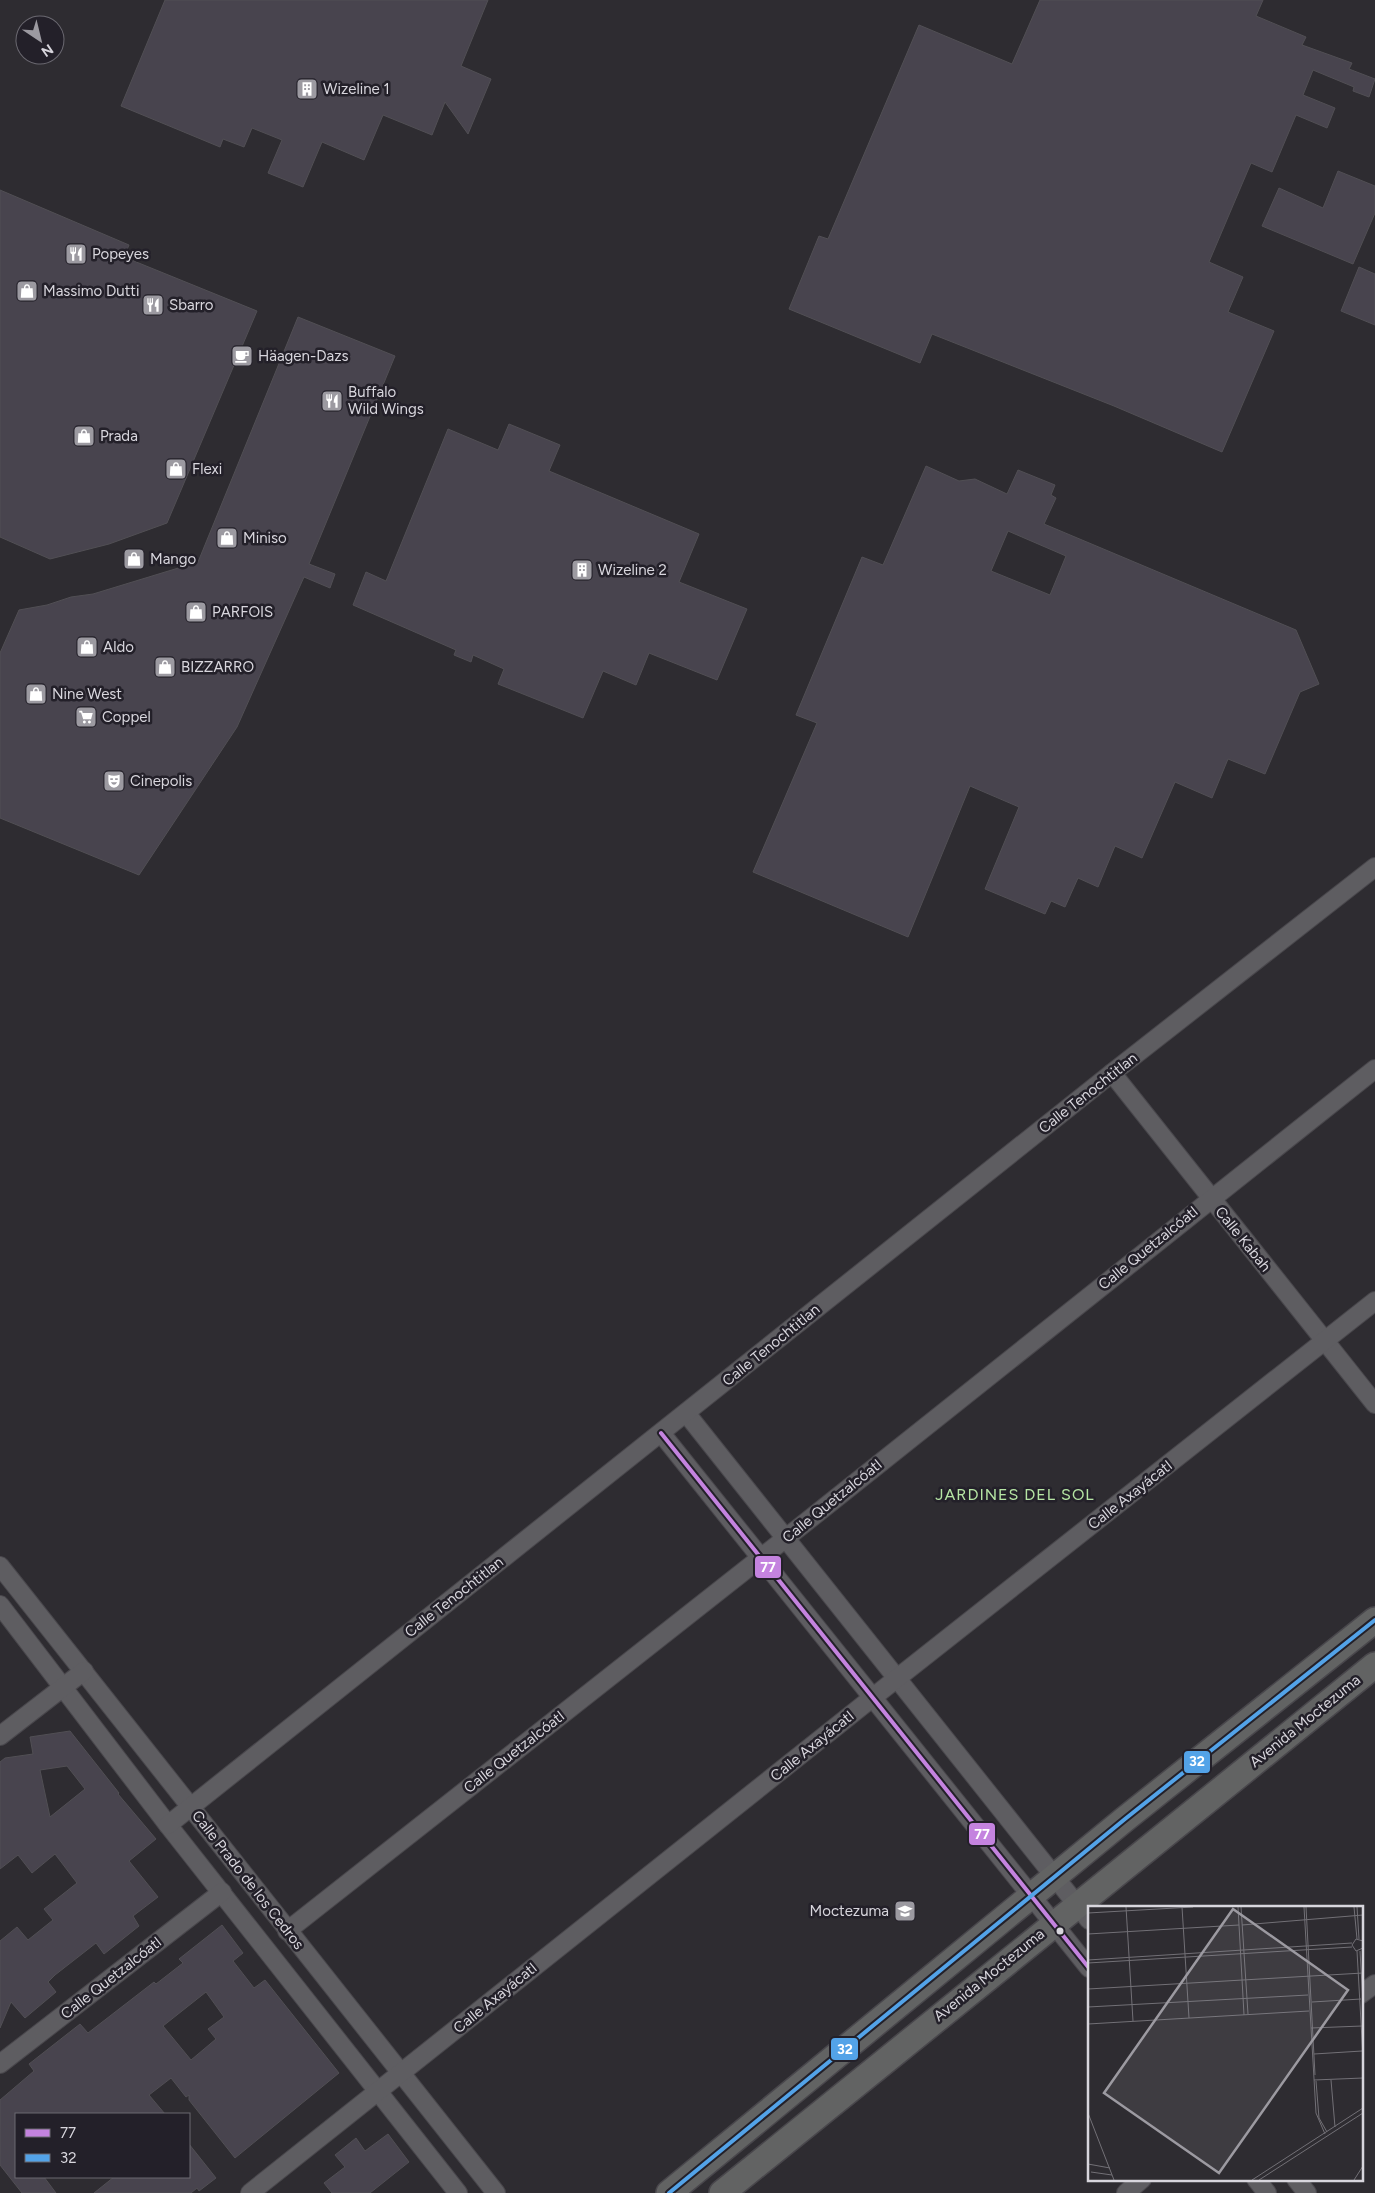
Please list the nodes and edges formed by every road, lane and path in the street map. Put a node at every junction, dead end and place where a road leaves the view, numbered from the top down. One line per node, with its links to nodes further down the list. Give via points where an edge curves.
1 (1375, 867): 3 (street, Calle Tenochtitlan)
2 (1375, 1069): 4 (street, Calle Quetzalcóatl)
3 (1112, 1073): 4 (street, Calle Kabah); 8 (street, Calle Tenochtitlan)
4 (1211, 1198): 6 (street, Calle Kabah); 10 (street, Calle Quetzalcóatl)
5 (1375, 1301): 6 (street, Calle Axayácatl)
6 (1325, 1341): 7 (street, Calle Kabah); 17 (street, Calle Axayácatl)
7 (1375, 1404)
8 (686, 1412): 9 (street, Calle Tenochtitlan); 10 (street)
9 (661, 1433): 11 (street); 21 (street, Calle Tenochtitlan)
10 (786, 1538): 11 (street, Calle Quetzalcóatl); 17 (street)
11 (760, 1558): 19 (street); 29 (street, Calle Quetzalcóatl)
12 (0, 1566): 16 (street, Calle Prado de los Cedros)
13 (0, 1605): 18 (street, Calle Prado de los Cedros)
14 (1375, 1620): 23 (street)
15 (1375, 1665): 26 (street, Avenida Moctezuma)
16 (84, 1671): 18 (street); 21 (street, Calle Prado de los Cedros)
17 (897, 1678): 19 (street, Calle Axayácatl); 23 (street)
18 (64, 1686): 20 (street); 22 (street, Calle Prado de los Cedros)
19 (872, 1698): 25 (street); 34 (street, Calle Axayácatl)
20 (0, 1736)
21 (191, 1806): 22 (street, Calle Tenochtitlan); 29 (street, Calle Prado de los Cedros)
22 (168, 1825): 24 (street, Calle Prado de los Cedros)
23 (1054, 1877): 25 (street); 27 (street)
24 (222, 1892): 33 (street, Calle Quetzalcóatl); 35 (street, Calle Prado de los Cedros)
25 (1031, 1896): 28 (street); 42 (street)
26 (1090, 1906)
27 (1083, 1912): 28 (street, Avenida Moctezuma)
28 (1053, 1923): 30 (street); 43 (street, Avenida Moctezuma)
29 (287, 1931): 34 (street, Calle Prado de los Cedros)
30 (1088, 1967)
31 (1375, 1984): 32 (street)
32 (1362, 1993)
33 (0, 2064)
34 (401, 2073): 35 (street, Calle Axayácatl); 41 (street, Calle Prado de los Cedros)
35 (377, 2092): 39 (street, Calle Axayácatl); 40 (street, Calle Prado de los Cedros)
36 (1141, 2180): 44 (street)
37 (1257, 2180): 45 (street)
38 (1297, 2180): 46 (street)
39 (250, 2193)
40 (458, 2193)
41 (496, 2193)
42 (669, 2193)
43 (722, 2193)
44 (1126, 2193)
45 (1267, 2193)
46 (1307, 2193)

